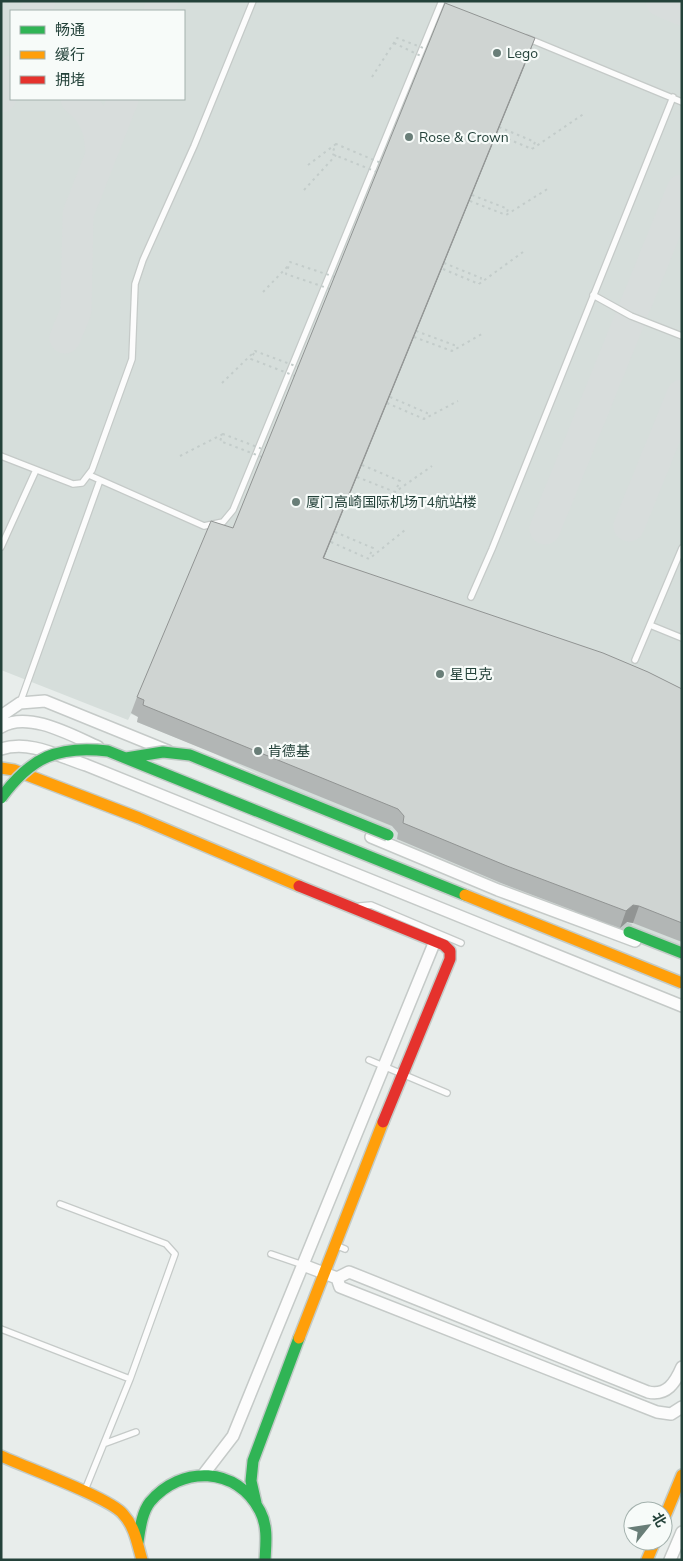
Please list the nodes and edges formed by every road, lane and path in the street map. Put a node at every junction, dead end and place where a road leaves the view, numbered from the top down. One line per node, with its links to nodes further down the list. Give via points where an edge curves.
1 (253, 1): 54 (lane, via 143,260 135,284 132,360)
2 (441, 3): 56 (lane, via 233,510 223,522 204,526)
3 (517, 34): 8 (lane)
4 (394, 43): 5 (path, bridge, via 397,38); 6 (path, bridge); 7 (path, bridge)
5 (426, 49)
6 (423, 58)
7 (372, 77)
8 (673, 97): 9 (lane); 32 (lane)
9 (682, 102)
10 (585, 113): 14 (path)
11 (499, 127): 14 (path, via 535,142)
12 (496, 134): 14 (path)
13 (336, 144): 15 (path, bridge, via 332,154); 16 (path, bridge); 17 (path)
14 (532, 149)
15 (336, 155): 18 (path, bridge); 20 (path)
16 (381, 163)
17 (308, 165)
18 (377, 172)
19 (550, 188): 23 (path)
20 (304, 190)
21 (472, 195): 23 (path, via 508,209)
22 (470, 201): 23 (path)
23 (506, 216)
24 (523, 252): 29 (path)
25 (444, 263): 29 (path, via 481,278)
26 (289, 265): 28 (path, bridge, via 290,262); 30 (path, bridge, via 286,274); 31 (path)
27 (443, 270): 29 (path)
28 (334, 277)
29 (479, 284)
30 (330, 289)
31 (263, 292)
32 (593, 295): 35 (lane, via 631,316); 64 (lane)
33 (416, 331): 38 (path, via 454,345)
34 (482, 334): 38 (path)
35 (682, 336)
36 (414, 337): 38 (path)
37 (254, 350): 39 (path, bridge); 40 (path, bridge, via 251,359); 41 (path, bridge)
38 (452, 351)
39 (298, 367)
40 (295, 376)
41 (222, 383)
42 (390, 397): 45 (path, via 427,413)
43 (458, 401): 45 (path)
44 (387, 403): 45 (path)
45 (424, 419)
46 (223, 434): 47 (path, bridge); 49 (path); 50 (path, bridge, via 220,441)
47 (265, 450)
48 (1, 456): 53 (lane)
49 (180, 456)
50 (262, 457)
51 (362, 465): 57 (path, via 400,481)
52 (432, 466): 57 (path)
53 (36, 470): 54 (lane, via 73,484 82,483); 61 (lane)
54 (89, 475): 56 (lane)
55 (357, 476): 57 (path)
56 (100, 480): 68 (lane)
57 (395, 492)
58 (405, 530): 63 (path)
59 (335, 532): 63 (path, via 373,548)
60 (331, 542): 63 (path)
61 (1, 547)
62 (682, 548): 65 (lane)
63 (369, 559)
64 (471, 597)
65 (650, 625): 66 (lane); 67 (lane)
66 (682, 638)
67 (635, 660)
68 (20, 703): 69 (street); 81 (street, via 38,700 54,703 498,890)
69 (1, 716)
70 (1, 727): 83 (street, via 21,721 55,728)
71 (1, 749): 84 (street, via 32,746 86,765)
72 (126, 758): 74 (street, bridge, via 88,748 69,748 52,753 27,768); 75 (street, bridge, via 163,752 190,754); 82 (street, bridge)
73 (1, 768): 76 (street, via 104,804)
74 (1, 798)
75 (388, 835)
76 (352, 907): 78 (street); 79 (lane, via 371,906)
77 (629, 932): 80 (street)
78 (434, 941): 86 (street); 87 (street, via 447,947 450,960)
79 (461, 943)
80 (682, 953)
81 (682, 958)
82 (682, 982)
83 (682, 989)
84 (682, 1006)
85 (369, 1060): 86 (lane)
86 (384, 1066): 87 (lane); 93 (street)
87 (401, 1073): 88 (lane); 90 (street)
88 (447, 1092)
89 (60, 1204): 98 (lane, via 166,1244 174,1250 175,1258)
90 (333, 1244): 91 (lane); 94 (street)
91 (345, 1249)
92 (271, 1254): 93 (lane)
93 (303, 1265): 94 (street); 103 (street, via 233,1436)
94 (322, 1272): 95 (street); 107 (street, via 253,1461 251,1481)
95 (337, 1278): 97 (street, via 350,1272 655,1394 674,1384); 99 (street, via 340,1287 657,1412 671,1414)
96 (1, 1329): 98 (lane)
97 (682, 1367)
98 (130, 1379): 101 (lane)
99 (682, 1407)
100 (136, 1432): 101 (lane)
101 (106, 1443): 105 (lane)
102 (1, 1456): 105 (street)
103 (203, 1475): 107 (street, via 233,1482); 109 (street, via 182,1478 164,1488 150,1503 141,1521)
104 (682, 1476): 106 (street)
105 (84, 1492): 109 (street, via 122,1512 133,1527)
106 (671, 1501)
107 (256, 1503): 111 (street, via 266,1522 268,1544)
108 (682, 1532): 112 (street)
109 (138, 1542): 110 (street)
110 (142, 1560)
111 (265, 1560)
112 (670, 1560)

